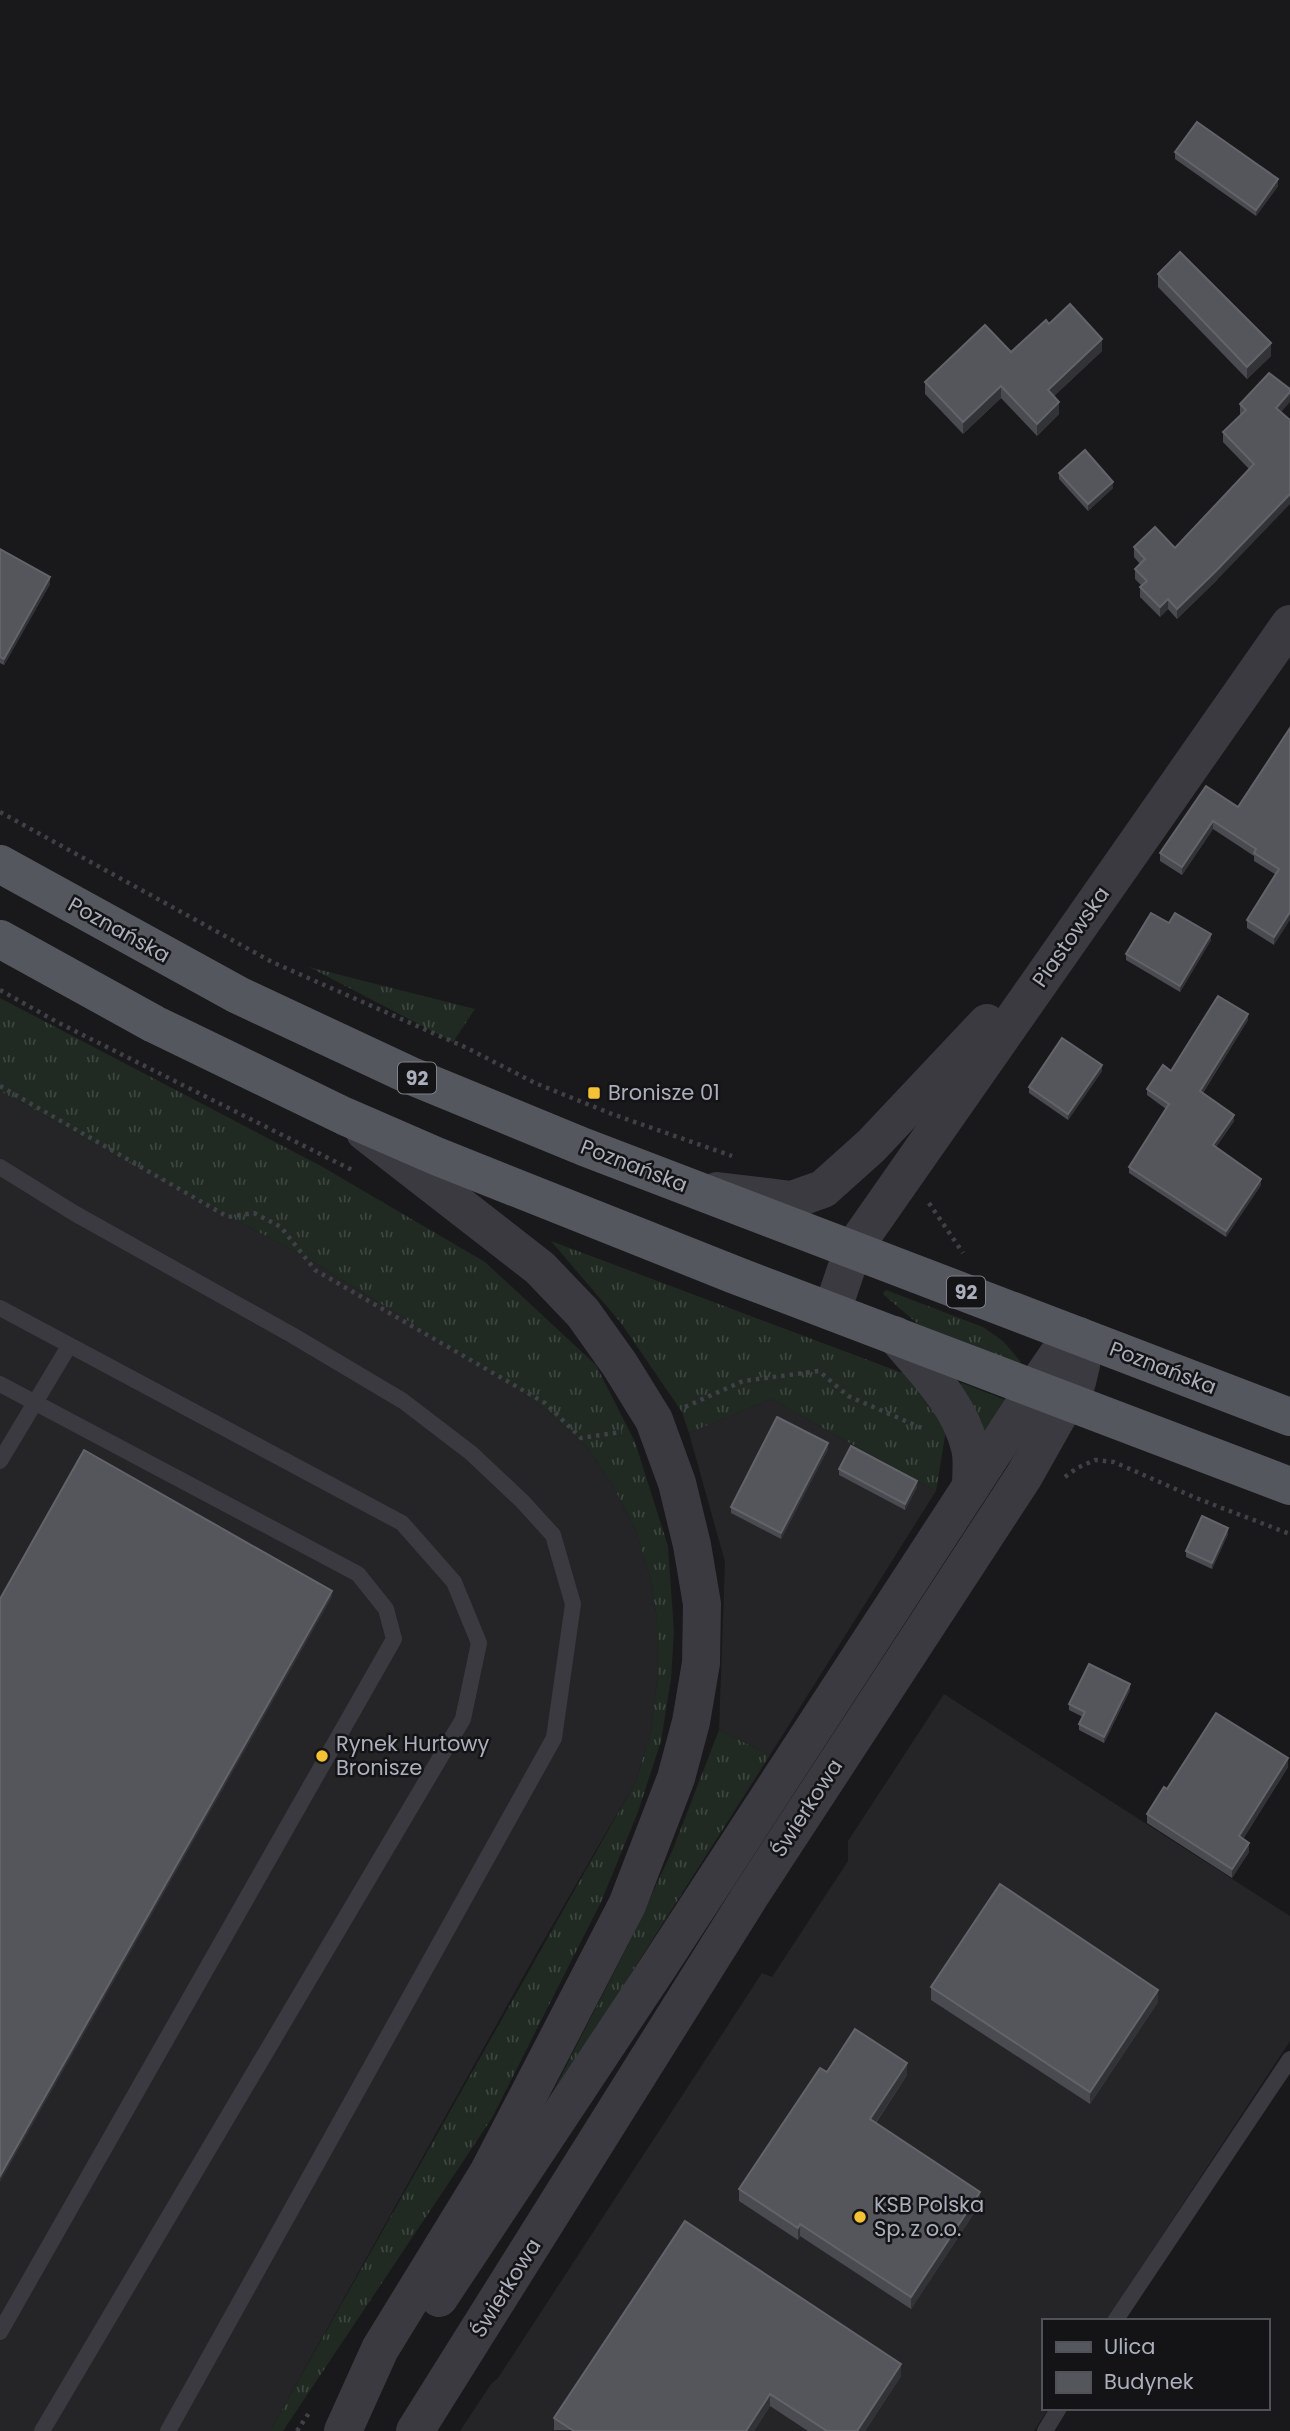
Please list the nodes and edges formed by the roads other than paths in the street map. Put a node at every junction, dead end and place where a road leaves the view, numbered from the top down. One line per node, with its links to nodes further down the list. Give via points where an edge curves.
1 (1290, 624): 3 (street, Piastowska)
2 (0, 864): 7 (main road, Poznańska / 92, via 237,995 397,1069)
3 (1090, 910): 7 (street, via 871,1146 823,1189 792,1200); 8 (street, Piastowska)
4 (0, 939): 5 (main road, via 154,1024)
5 (344, 1116): 10 (main road); 27 (street, via 540,1268 583,1313 654,1420 677,1483 702,1604 701,1663 685,1744 627,1905 488,2173 380,2349)
6 (0, 1167): 26 (lane, via 402,1401 471,1453 553,1535 573,1604 555,1738)
7 (692, 1188): 8 (main road, Poznańska / 92)
8 (853, 1250): 10 (street, Piastowska); 12 (main road, Poznańska / 92)
9 (0, 1308): 13 (lane)
10 (832, 1311): 11 (main road)
11 (895, 1335): 15 (main road); 19 (street, via 954,1410 970,1447)
12 (1079, 1336): 15 (street, Świerkowa, via 1077,1382); 17 (main road, Poznańska / 92)
13 (69, 1346): 16 (lane); 25 (lane, via 402,1524 454,1582 479,1643 463,1719)
14 (0, 1384): 16 (lane)
15 (1051, 1394): 19 (street, Świerkowa); 20 (main road); 28 (street, Świerkowa, via 1024,1476 750,1896)
16 (34, 1402): 18 (lane); 23 (lane, via 359,1574 386,1609 394,1639)
17 (1290, 1417)
18 (0, 1461)
19 (971, 1486): 27 (street, Świerkowa, via 513,2189)
20 (1290, 1486)
21 (1290, 2059): 22 (lane)
22 (1116, 2319)
23 (0, 2332)
24 (1058, 2410): 29 (lane)
25 (42, 2431)
26 (168, 2431)
27 (344, 2431)
28 (415, 2431)
29 (1045, 2431)

